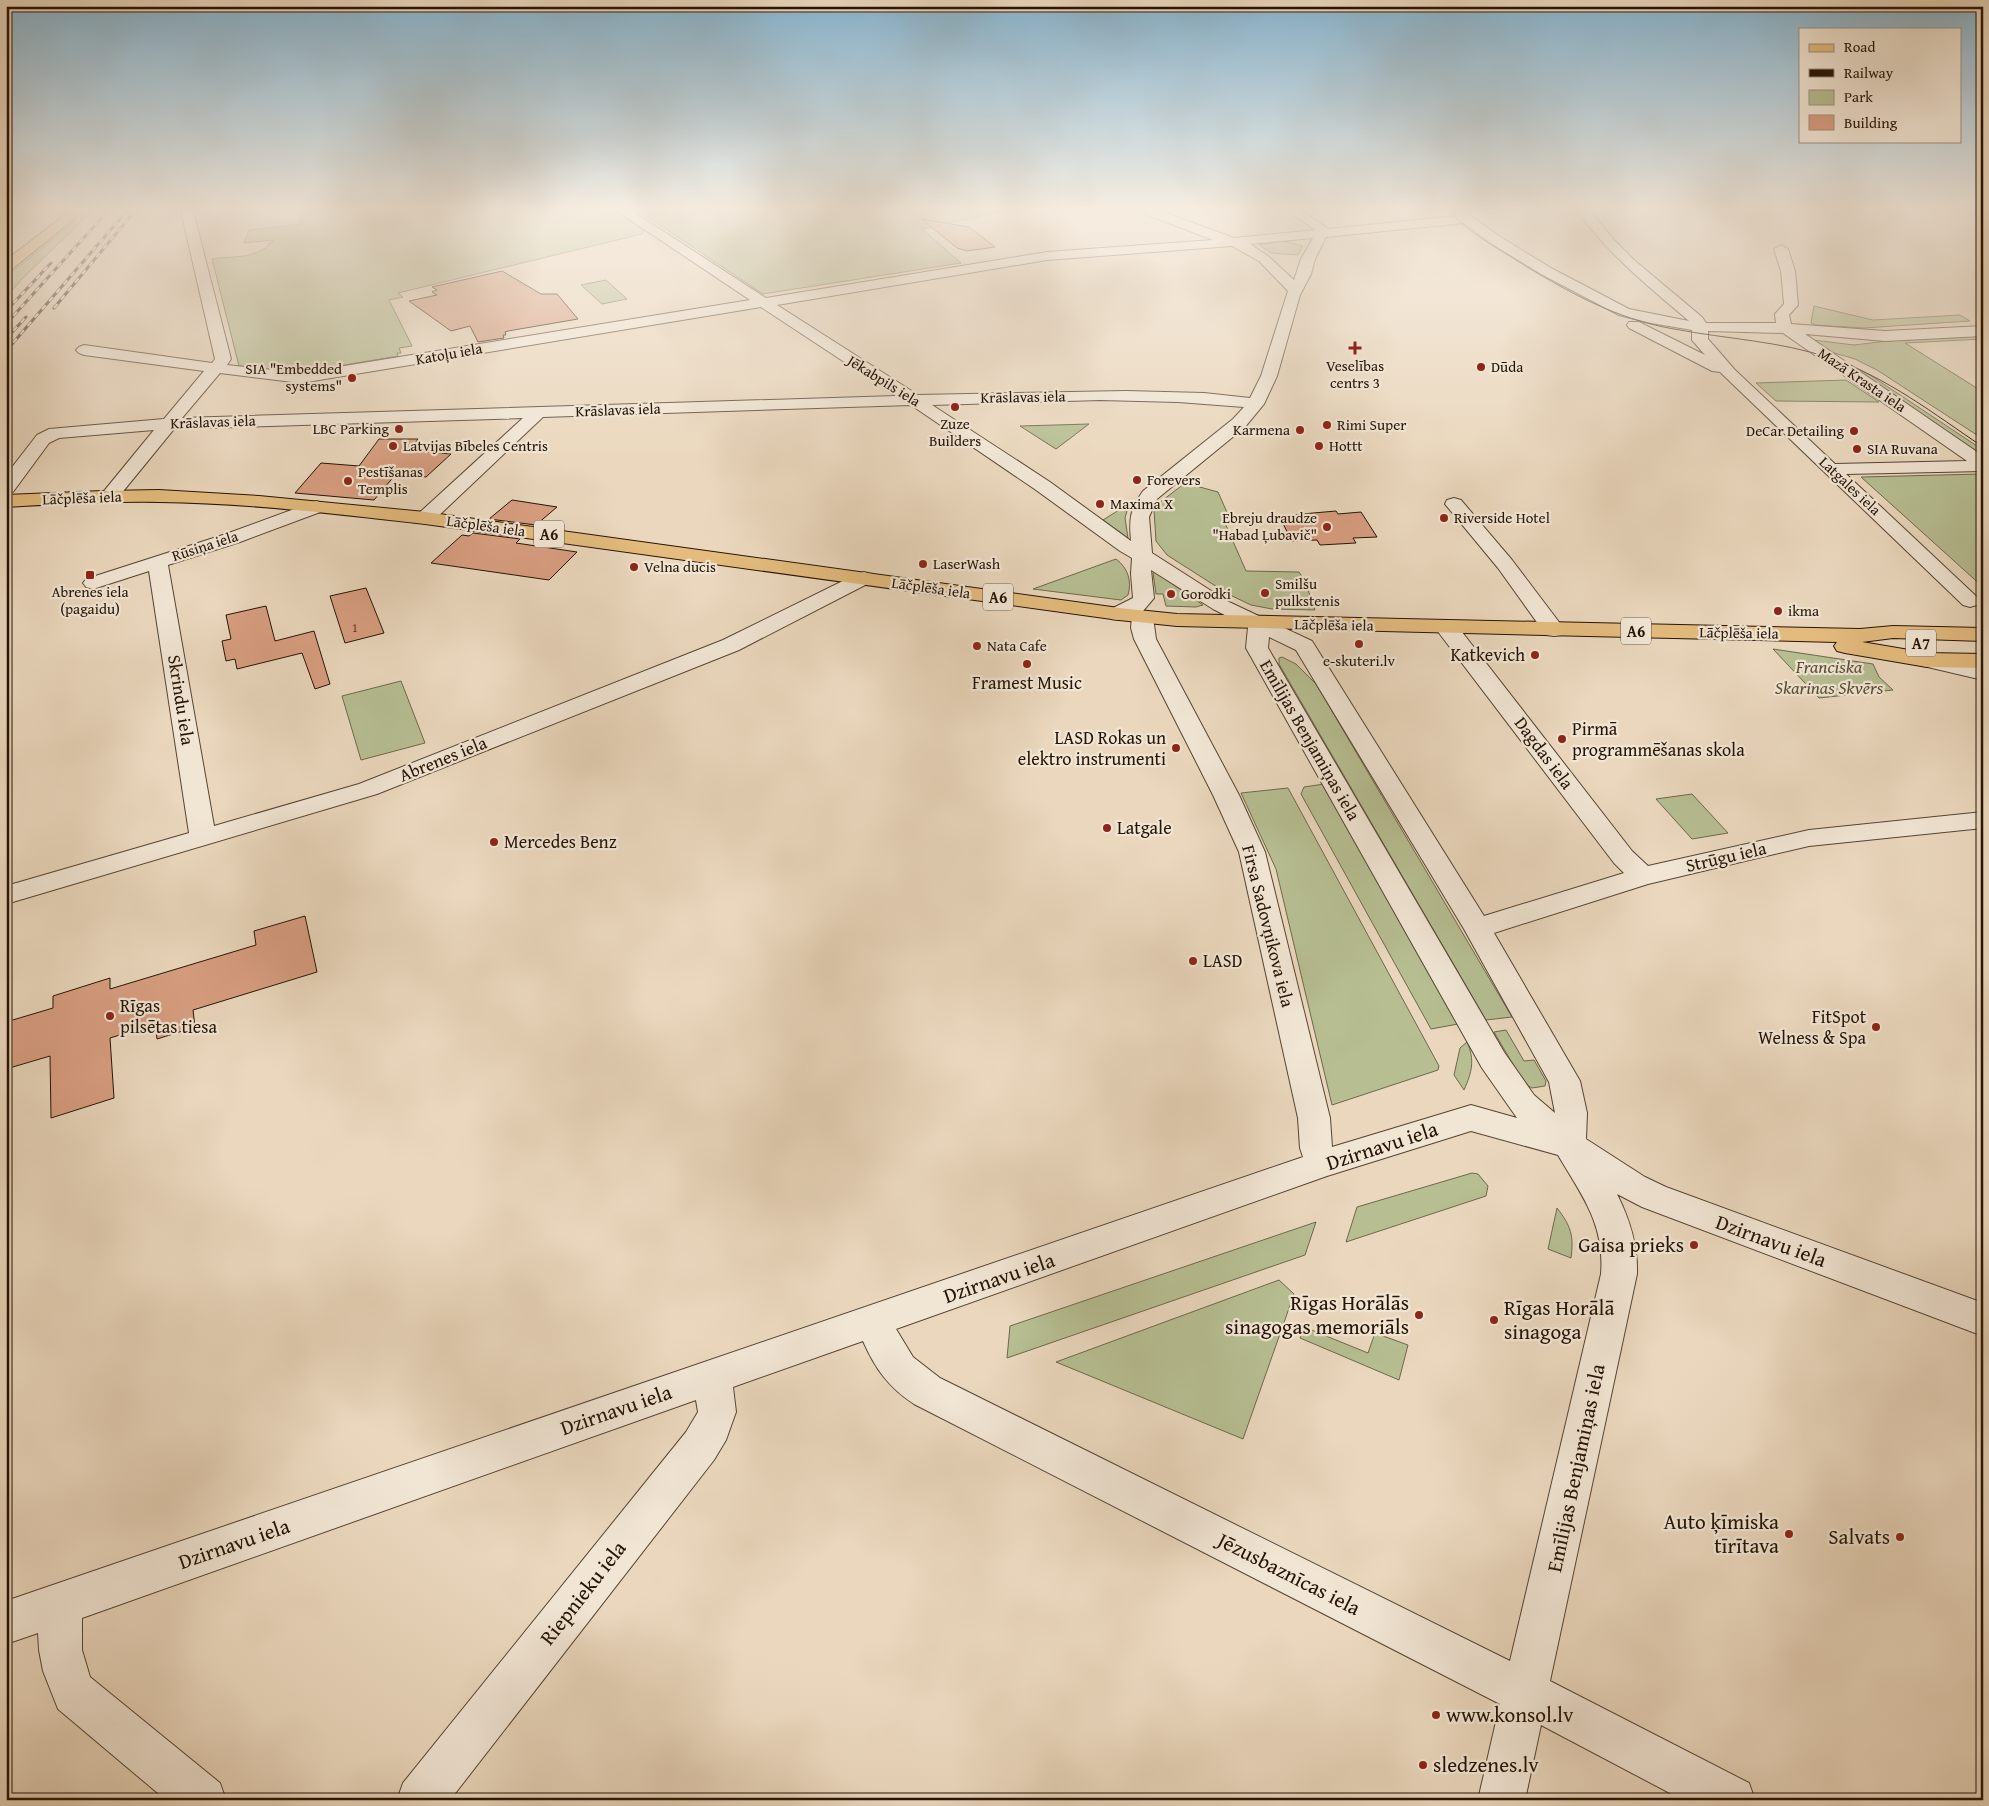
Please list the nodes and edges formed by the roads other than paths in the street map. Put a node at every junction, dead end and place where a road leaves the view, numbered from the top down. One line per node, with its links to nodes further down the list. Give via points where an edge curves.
1 (208, 295): 15 (street, via 222,349 223,359)
2 (751, 295): 9 (street, Jēkabpils iela)
3 (796, 295): 9 (street, Katoļu iela)
4 (1294, 295): 18 (street, via 1269,376)
5 (1575, 295): 13 (street, Latgales iela)
6 (1592, 295): 12 (street, via 1624,312)
7 (1668, 295): 12 (street, Latgales iela, via 1697,320)
8 (1790, 295): 10 (street, via 1791,305 1782,314)
9 (760, 301): 15 (street, Katoļu iela, via 301,378); 17 (street, Jēkabpils iela)
10 (1786, 328): 11 (street, via 1885,336); 12 (street); 21 (street, Mazā Krasta iela)
11 (1983, 331)
12 (1699, 332): 13 (street, via 1684,340); 16 (street, Latgales iela)
13 (1664, 340): 16 (street, Latgales iela)
14 (84, 350): 15 (street, Katoļu iela)
15 (216, 368): 20 (street)
16 (1729, 373): 22 (street, Latgales iela)
17 (917, 401): 18 (street, Krāslavas iela, via 1118,395 1198,397); 19 (street, Krāslavas iela); 29 (street, Jēkabpils iela, via 1126,547)
18 (1256, 404): 29 (street, via 1239,422 1150,494 1140,509 1138,520)
19 (539, 412): 20 (street, Krāslavas iela); 28 (street)
20 (170, 424): 23 (street, Krāslavas iela, via 48,435); 24 (street)
21 (1983, 465): 22 (street)
22 (1833, 469): 33 (street, Latgales iela)
23 (6, 488)
24 (109, 496): 25 (main road, Lāčplēša iela / A6); 27 (main road, Lāčplēša iela / A6)
25 (6, 501)
26 (1454, 504): 37 (street, via 1505,564)
27 (316, 506): 28 (main road, Lāčplēša iela / A6); 30 (street, Rūsiņa iela, via 233,538)
28 (425, 518): 31 (main road, Lāčplēša iela / A6)
29 (1142, 554): 34 (street, via 1140,565 1144,597); 35 (street, via 1220,605)
30 (156, 562): 32 (street, Rūsiņa iela); 46 (street, Skrindu iela)
31 (864, 578): 34 (main road, Lāčplēša iela / A6); 46 (street, Abrenes iela, via 731,644 443,760 368,789)
32 (93, 582)
33 (1970, 601)
34 (1131, 616): 35 (main road, Lāčplēša iela / A6); 51 (street, Firsa Sadovņikova iela, via 1142,628 1252,852 1314,1118 1316,1148)
35 (1259, 623): 36 (main road, Lāčplēša iela / A6); 49 (street, Emīlijas Benjamiņas iela, via 1304,646); 50 (street, Emīlijas Benjamiņas iela, via 1257,648 1493,1060 1523,1104)
36 (1447, 628): 37 (main road, Lāčplēša iela / A6); 47 (street, Dagdas iela, via 1623,857)
37 (1554, 630): 38 (main road, Lāčplēša iela / A6)
38 (1782, 634): 40 (main road, Lāčplēša iela / A6); 42 (main road, A6)
39 (1983, 635): 40 (main road, Lāčplēša iela / A6, via 1893,632)
40 (1860, 636): 41 (main road, Lāčplēša iela / A7)
41 (1983, 646)
42 (1927, 660): 43 (main road, A6); 44 (street)
43 (1983, 661)
44 (1983, 673)
45 (1983, 820): 47 (street, Strūgu iela, via 1809,838)
46 (203, 838): 48 (street, Abrenes iela)
47 (1643, 876): 49 (street, Strūgu iela)
48 (6, 895)
49 (1477, 928): 50 (street, Emīlijas Benjamiņas iela, via 1564,1081 1573,1125)
50 (1569, 1145): 51 (street, Dzirnavu iela, via 1471,1118); 53 (street, Dzirnavu iela, via 1654,1197); 57 (street, Emīlijas Benjamiņas iela, via 1614,1224 1620,1258 1619,1274)
51 (1323, 1164): 52 (street, Dzirnavu iela)
52 (874, 1320): 54 (street, Dzirnavu iela); 57 (street, Jēzusbaznīcas iela, via 891,1360 902,1373 927,1390)
53 (1983, 1320)
54 (713, 1376): 55 (street, Dzirnavu iela); 59 (street, Riepnieku iela, via 717,1412 700,1446)
55 (62, 1604): 56 (street, Dzirnavu iela); 58 (street, via 59,1654 74,1693)
56 (6, 1623)
57 (1526, 1693): 60 (street, Emīlijas Benjamiņas iela); 61 (street, Jēzusbaznīcas iela)
58 (203, 1800)
59 (420, 1800)
60 (1501, 1800)
61 (1732, 1800)

